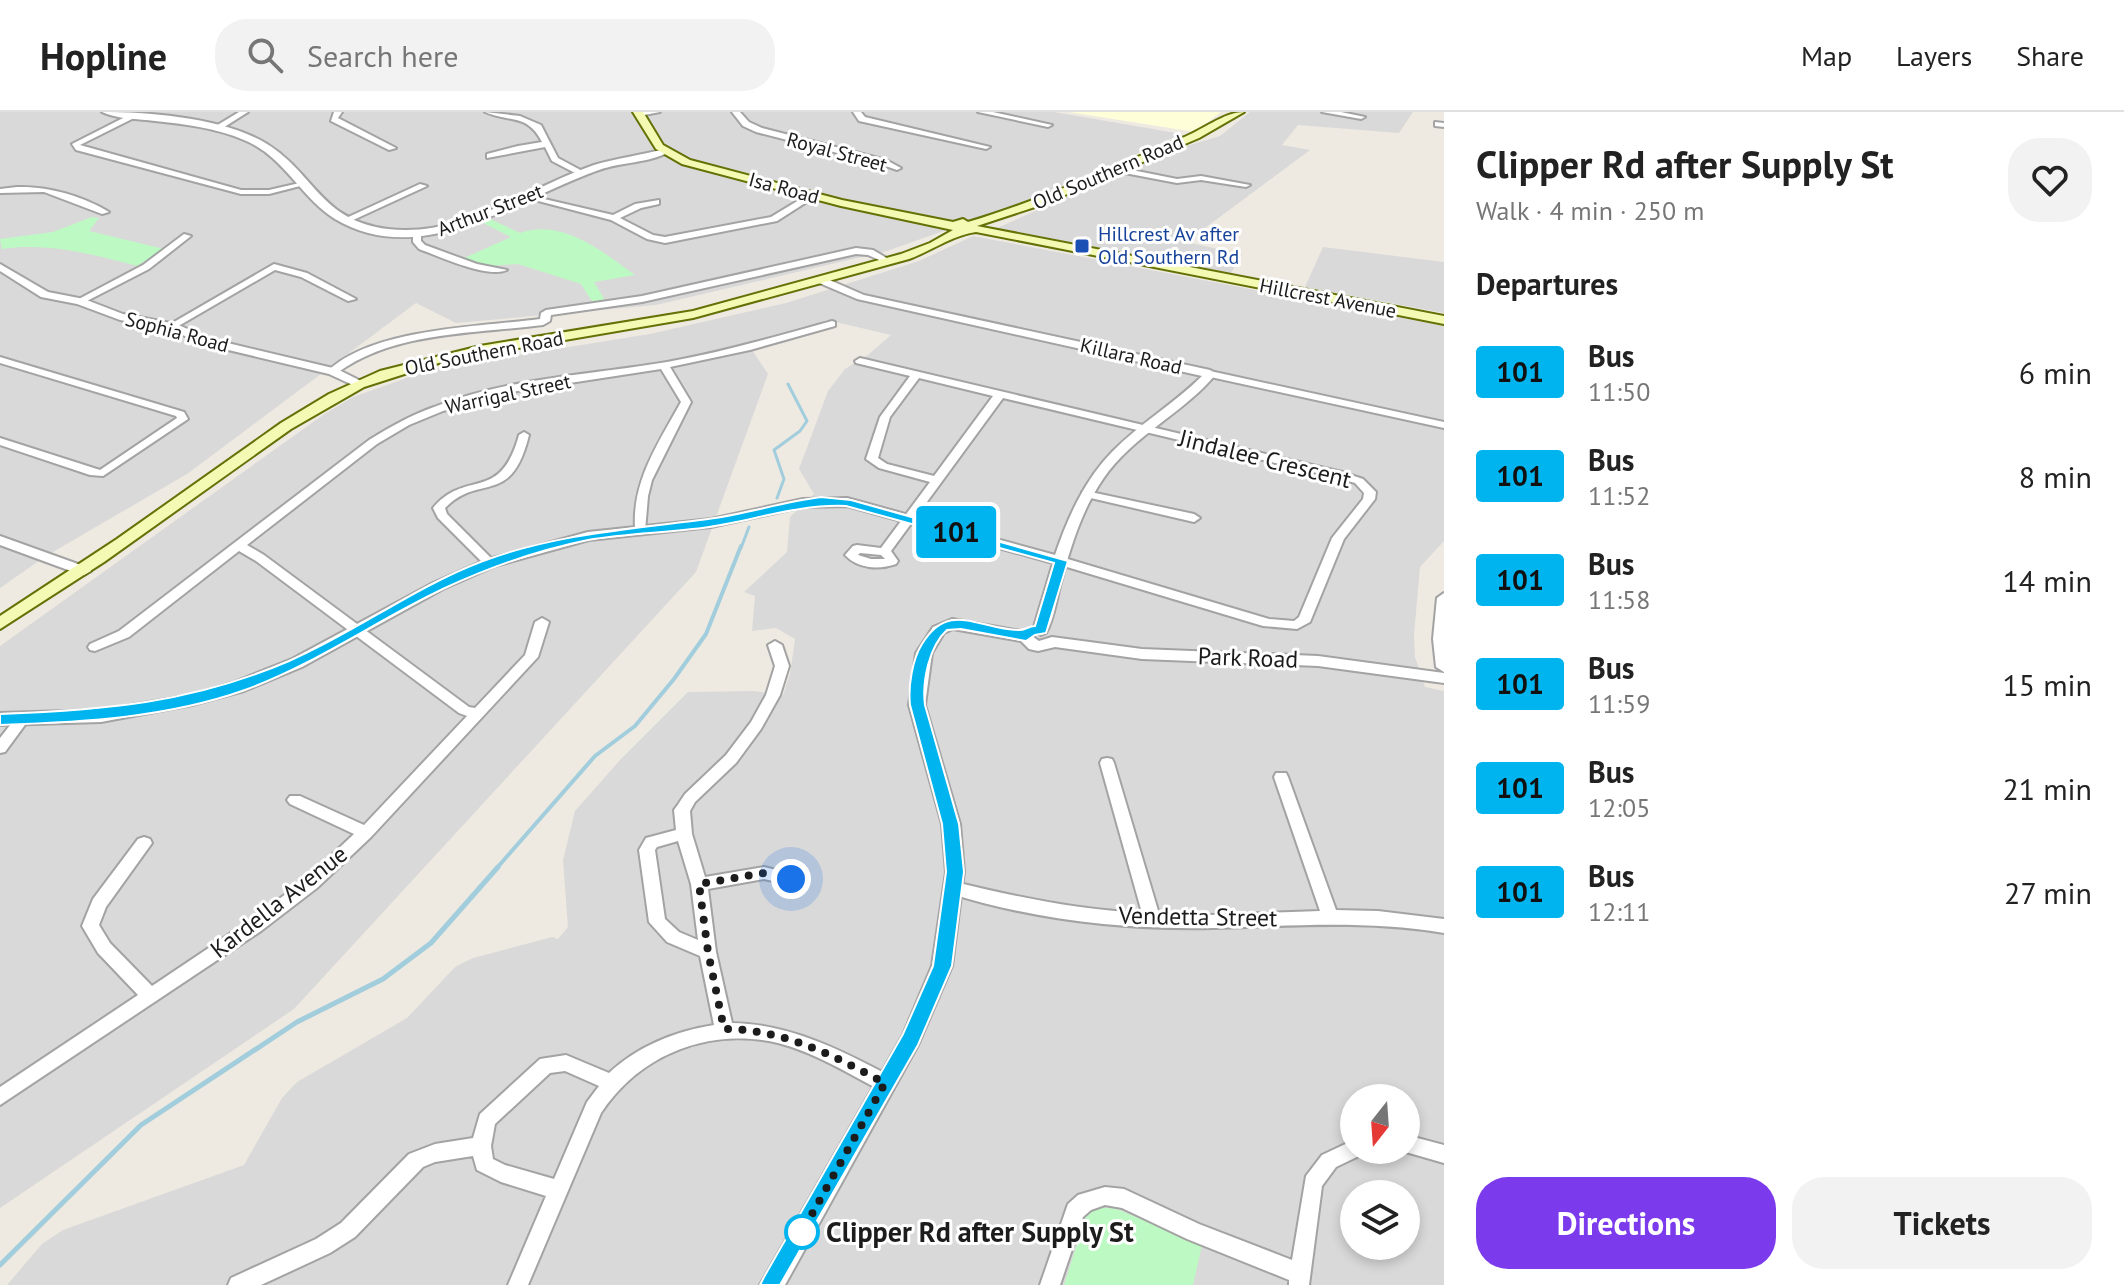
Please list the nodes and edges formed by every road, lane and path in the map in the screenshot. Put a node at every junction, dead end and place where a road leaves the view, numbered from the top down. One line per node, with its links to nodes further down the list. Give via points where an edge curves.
1 (106, 112): 13 (street, Arthur Street)
2 (244, 112): 16 (street)
3 (338, 112): 19 (street, via 334,119)
4 (489, 112): 5 (street)
5 (496, 112): 17 (street, via 535,125)
6 (656, 112): 12 (street)
7 (736, 112): 22 (street, Royal Street, via 746,124 767,133)
8 (857, 112): 18 (street, via 870,121)
9 (982, 112): 15 (street)
10 (1239, 112): 23 (main road, Old Southern Road)
11 (1326, 112): 14 (street)
12 (638, 113): 20 (main road)
13 (134, 116): 16 (street, Arthur Street); 25 (street, via 76,144 241,192)
14 (1361, 117)
15 (1048, 125)
16 (215, 129): 25 (street, Arthur Street, via 266,147)
17 (548, 144): 21 (street); 24 (street, via 558,162)
18 (986, 147)
19 (392, 148)
20 (665, 152): 24 (street, Arthur Street); 29 (main road, Isa Road)
21 (490, 156)
22 (897, 168)
23 (1117, 169): 26 (street, via 1177,181 1201,178); 35 (main road, Old Southern Road)
24 (582, 173): 30 (street, Arthur Street)
25 (304, 184): 34 (street, Arthur Street, via 327,208)
26 (1246, 185)
27 (423, 186): 34 (street)
28 (0, 191): 32 (street, via 47,188)
29 (812, 196): 33 (street, via 774,219 677,239 655,239); 35 (main road, Isa Road)
30 (527, 197): 33 (street); 36 (street, Arthur Street, via 455,227)
31 (656, 202): 33 (street)
32 (105, 212)
33 (614, 218)
34 (348, 219): 36 (street, Arthur Street, via 387,232)
35 (965, 227): 38 (main road, Old Southern Road, via 945,240); 44 (main road, Hillcrest Avenue)
36 (417, 234): 40 (street, via 422,247)
37 (187, 236): 43 (street, via 146,267)
38 (886, 260): 41 (main road, Old Southern Road); 51 (street, Old Southern Road, via 856,251 642,299 546,313 543,322 405,339 368,348)
39 (0, 267): 43 (street, Sophia Road, via 35,291)
40 (502, 270)
41 (821, 280): 53 (street, Killara Road, via 861,297); 54 (main road, Old Southern Road, via 693,315 442,358)
42 (351, 299): 45 (street, via 304,275 274,267)
43 (80, 301): 45 (street, Sophia Road, via 120,317)
44 (1444, 320)
45 (172, 326): 51 (street, Sophia Road, via 203,341)
46 (832, 330): 49 (street, Warrigal Street, via 818,328)
47 (860, 361): 52 (street, Jindalee Crescent)
48 (6, 362): 50 (street); 59 (street, via 183,419 103,473)
49 (664, 365): 64 (street, via 686,402 638,503); 66 (street, Warrigal Street, via 484,394 425,412 373,442)
50 (0, 370)
51 (333, 371): 54 (street, Sophia Road)
52 (917, 374): 55 (street, Jindalee Crescent); 60 (street, via 885,417 872,459)
53 (1210, 374): 56 (street, Killara Road); 57 (street, via 1186,399)
54 (361, 384): 70 (main road, Old Southern Road, via 290,423)
55 (1000, 394): 57 (street, Jindalee Crescent); 60 (street)
56 (1444, 425)
57 (1143, 429): 61 (street); 68 (street, Jindalee Crescent, via 1338,474 1367,489 1369,499 1338,538 1305,619 1292,626 1268,623)
58 (524, 435): 69 (street, via 506,476 439,508)
59 (0, 441)
60 (936, 480): 63 (street)
61 (1086, 494): 62 (street); 68 (street)
62 (1194, 518)
63 (909, 520): 64 (street, via 833,501); 67 (street); 68 (street)
64 (641, 528): 69 (street, via 566,541)
65 (0, 540): 70 (street)
66 (239, 546): 74 (street); 78 (street, Warrigal Street, via 128,640)
67 (884, 552)
68 (1061, 561): 76 (street)
69 (490, 563): 74 (street)
70 (84, 571): 73 (main road, Old Southern Road); 75 (main road, Old Southern Road)
71 (1444, 598): 79 (street)
72 (542, 622): 81 (street, Kardella Avenue, via 531,657)
73 (0, 624)
74 (357, 631): 81 (street, via 464,710); 82 (street, via 271,675 192,700 101,716)
75 (0, 635)
76 (1040, 636): 80 (street, Park Road, via 1142,654 1318,661); 92 (street, Park Road, via 944,626 924,653 916,695 919,719 951,824)
77 (775, 645): 88 (street, via 782,666 773,695 731,759 682,810)
78 (95, 647)
79 (1444, 667)
80 (1444, 678)
81 (478, 714): 87 (street, Kardella Avenue)
82 (9, 716): 83 (street)
83 (0, 748)
84 (1107, 763): 94 (street)
85 (1281, 777): 93 (street)
86 (295, 800): 87 (street)
87 (366, 833): 97 (street, Kardella Avenue, via 311,884)
88 (684, 834): 91 (street); 96 (street, via 652,842 647,850 657,922 673,937)
89 (144, 843): 97 (street, via 99,904 90,926)
90 (791, 879): 91 (street, via 764,873)
91 (699, 884): 96 (street)
92 (955, 888): 94 (street, Vendetta Street, via 1056,911); 100 (street, via 942,966)
93 (1330, 916): 94 (street, Vendetta Street); 95 (street, Vendetta Street)
94 (1152, 919)
95 (1444, 926)
96 (708, 952): 98 (street)
97 (150, 996): 101 (street, Kardella Avenue)
98 (724, 1029): 99 (street, via 652,1052); 100 (street, via 777,1034)
99 (610, 1082): 102 (street, via 566,1063 546,1065 494,1110); 106 (street)
100 (885, 1083): 110 (street)
101 (0, 1097)
102 (481, 1146): 106 (street, via 490,1168); 108 (street, via 416,1160 348,1230)
103 (1420, 1148): 104 (street)
104 (1444, 1154)
105 (1340, 1156): 107 (street, via 1329,1161 1313,1183)
106 (558, 1190): 109 (street)
107 (1300, 1280): 111 (street, via 1124,1199 1105,1196 1075,1211)
108 (238, 1285)
109 (518, 1285)
110 (772, 1285)
111 (1050, 1285)

